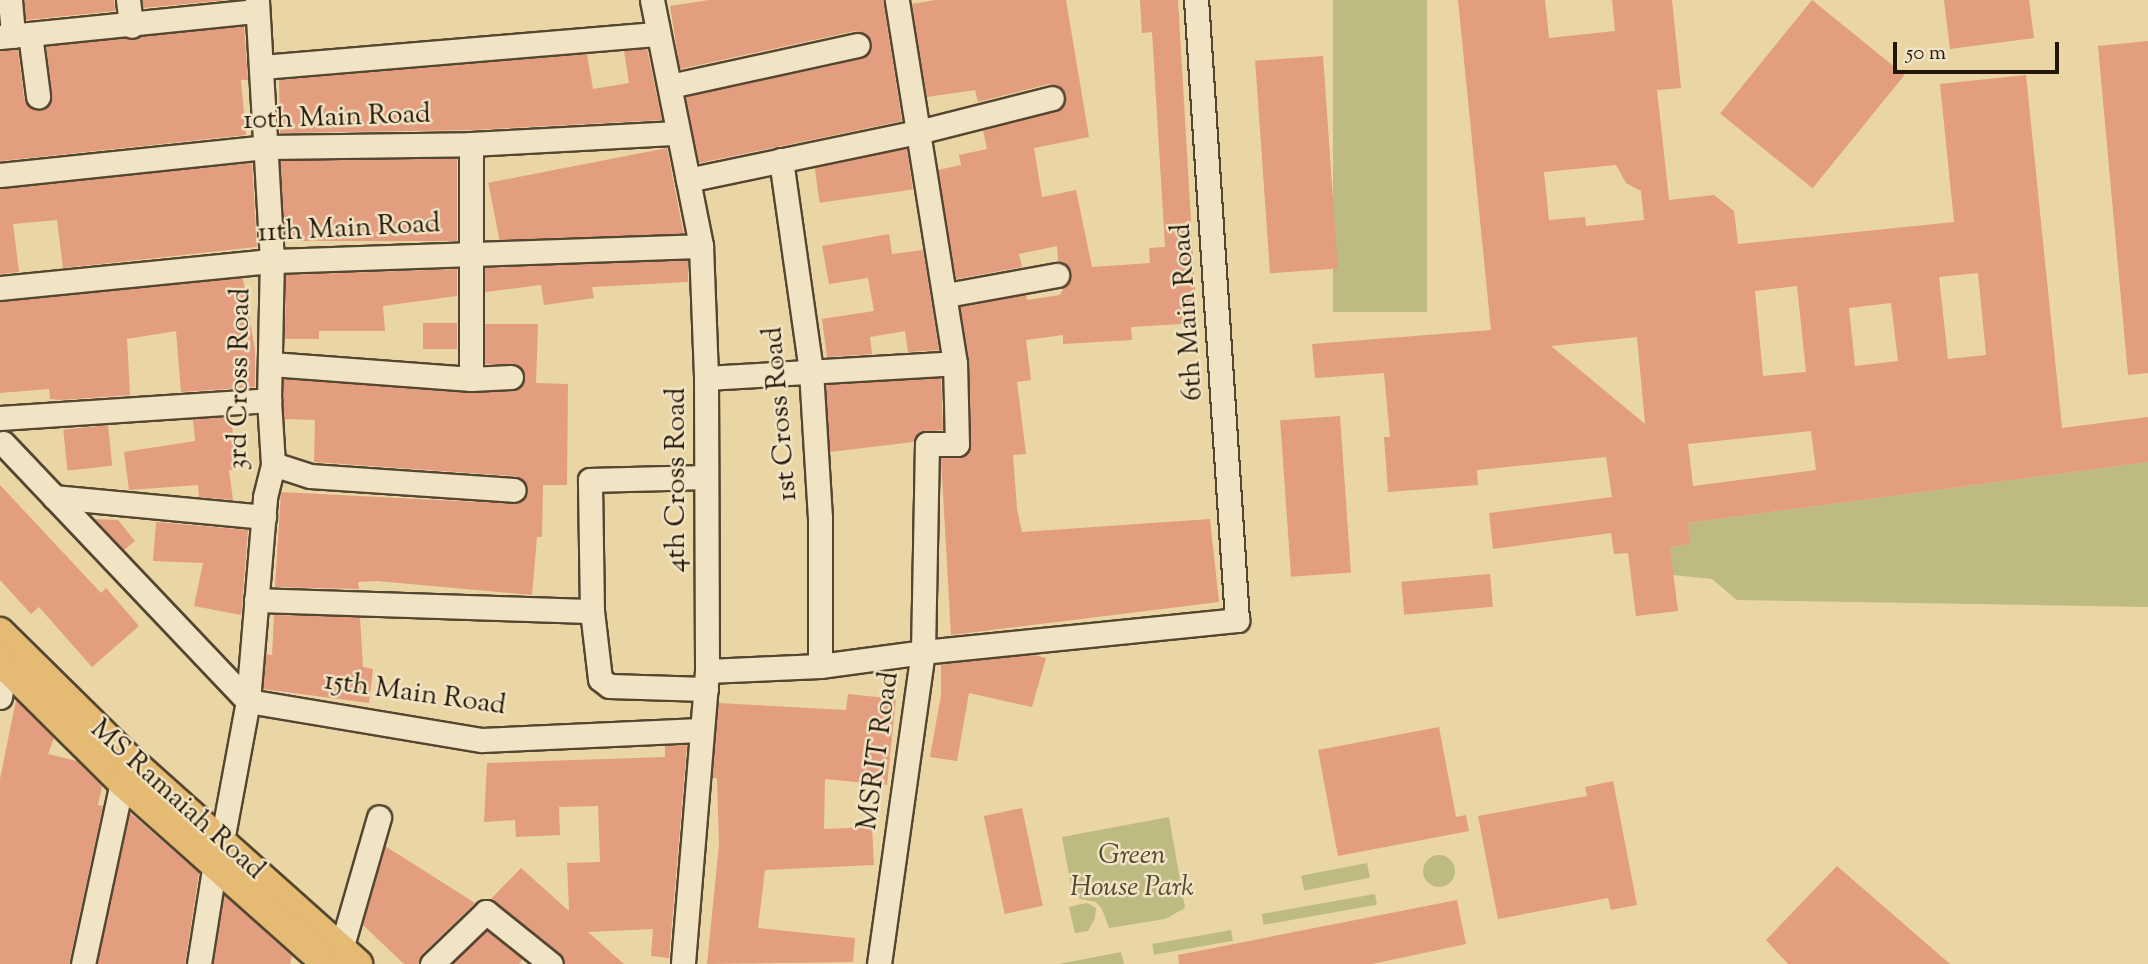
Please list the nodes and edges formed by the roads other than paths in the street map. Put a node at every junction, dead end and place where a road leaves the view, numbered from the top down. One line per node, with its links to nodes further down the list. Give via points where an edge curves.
1 (10, 0): 9 (street)
2 (128, 0): 7 (street)
3 (652, 0): 8 (street, 4th Cross Road)
4 (897, 0): 15 (street)
5 (1196, 0): 45 (street, 6th Main Road)
6 (257, 6): 7 (street); 11 (street, 3rd Cross Road)
7 (131, 26): 9 (street)
8 (656, 34): 11 (street); 12 (street, 4th Cross Road)
9 (14, 36): 13 (street)
10 (858, 45): 12 (street)
11 (262, 67): 18 (street, 3rd Cross Road)
12 (670, 86): 16 (street, 4th Cross Road)
13 (38, 96)
14 (1052, 98): 15 (street)
15 (918, 132): 19 (street); 27 (street)
16 (677, 133): 17 (street, 10th Main Road); 21 (street, 4th Cross Road)
17 (471, 144): 18 (street, 10th Main Road); 23 (street)
18 (268, 147): 20 (street, 10th Main Road); 24 (street, 3rd Cross Road)
19 (781, 160): 21 (street); 30 (street, 1st Cross Road)
20 (0, 175)
21 (688, 180): 22 (street, 4th Cross Road)
22 (701, 246): 23 (street, 11th Main Road); 32 (street, 4th Cross Road)
23 (471, 254): 24 (street, 11th Main Road); 33 (street)
24 (272, 261): 26 (street, 11th Main Road); 29 (street, 3rd Cross Road)
25 (1057, 275): 27 (street)
26 (0, 288)
27 (947, 295): 28 (street)
28 (955, 363): 30 (street); 47 (street, via 957,443 927,444)
29 (271, 364): 33 (street); 34 (street, 3rd Cross Road)
30 (811, 370): 32 (street); 49 (street, 1st Cross Road, via 820,517)
31 (510, 377): 33 (street)
32 (706, 378): 39 (street, 4th Cross Road)
33 (471, 379)
34 (269, 400): 35 (street); 38 (street, 3rd Cross Road)
35 (27, 416): 36 (street); 37 (street)
36 (0, 418)
37 (2, 444): 41 (street)
38 (273, 464): 40 (street, via 310,476); 42 (street, 3rd Cross Road)
39 (706, 477): 44 (street, via 590,480); 50 (street, 4th Cross Road)
40 (514, 490)
41 (54, 498): 42 (street); 52 (street)
42 (264, 517): 43 (street, 3rd Cross Road)
43 (256, 600): 44 (street); 52 (street, 3rd Cross Road)
44 (592, 611): 50 (street, via 600,678 609,686)
45 (1237, 620): 47 (street, MSRIT Road)
46 (0, 632): 56 (main road, MS Ramaiah Road)
47 (923, 652): 49 (street); 63 (street, MSRIT Road)
48 (3, 664): 51 (street); 54 (main road, MS Ramaiah Road)
49 (820, 666): 50 (street)
50 (706, 680): 53 (street, 4th Cross Road)
51 (0, 698)
52 (248, 701): 53 (street, 15th Main Road, via 482,740); 56 (street, 3rd Cross Road)
53 (700, 730): 62 (street, 4th Cross Road)
54 (122, 782): 56 (main road, MS Ramaiah Road); 58 (street)
55 (379, 817): 57 (street)
56 (218, 852): 57 (main road, MS Ramaiah Road); 59 (street, 3rd Cross Road)
57 (342, 959)
58 (83, 964)
59 (200, 964)
60 (432, 964): 61 (street, via 486,912)
61 (551, 964)
62 (682, 964)
63 (879, 964)

